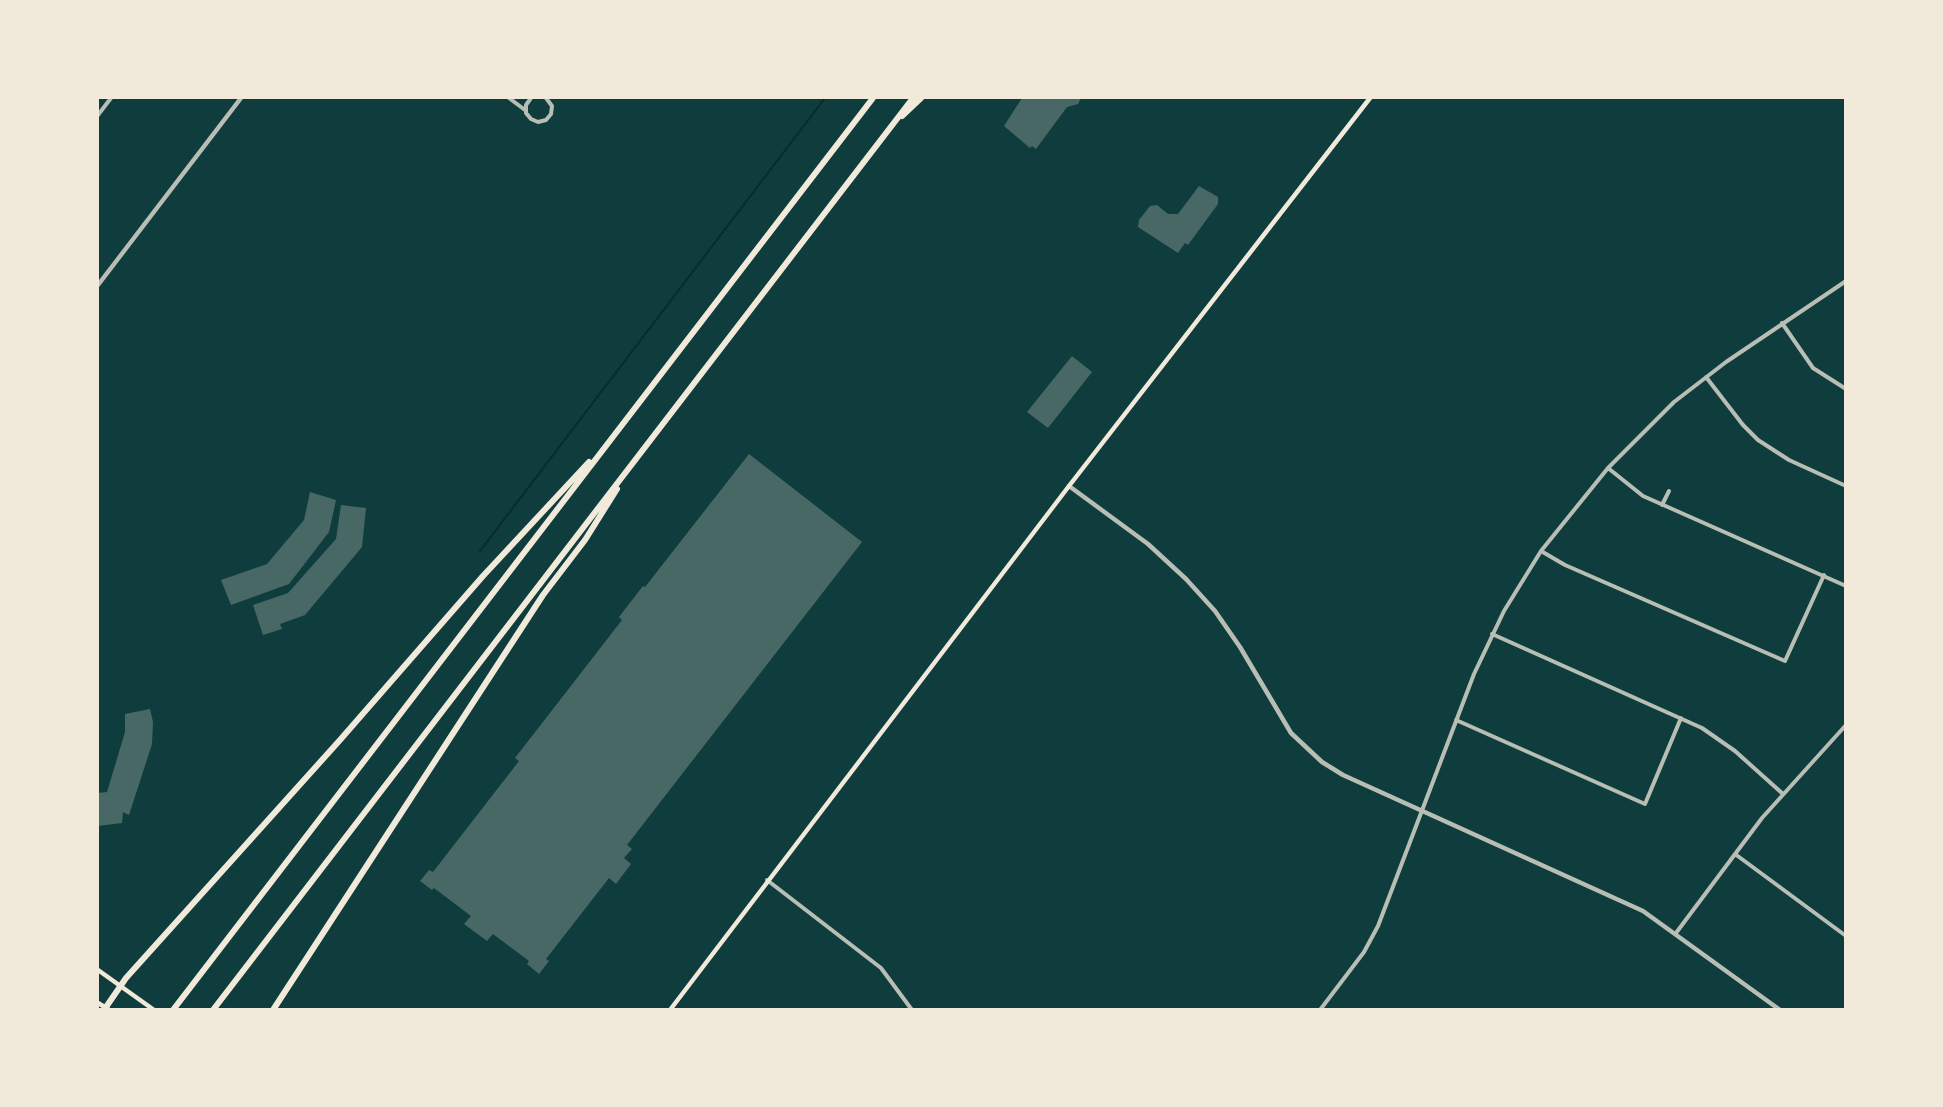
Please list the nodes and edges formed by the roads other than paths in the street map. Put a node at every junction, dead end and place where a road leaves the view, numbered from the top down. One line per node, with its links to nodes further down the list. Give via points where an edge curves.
1 (111, 98): 12 (street)
2 (241, 98): 15 (street)
3 (509, 98): 11 (street)
4 (529, 98): 11 (street)
5 (546, 98): 10 (street)
6 (872, 98): 19 (highway)
7 (912, 98): 13 (highway)
8 (921, 98): 13 (highway)
9 (1370, 98): 22 (main road)
10 (550, 100): 11 (street, via 551,114 542,121 531,119)
11 (525, 110)
12 (98, 115)
13 (883, 136): 20 (highway)
14 (1845, 281): 16 (street)
15 (98, 285)
16 (1782, 323): 17 (street); 18 (street, via 1813,368)
17 (1706, 377): 21 (street, via 1656,418); 23 (street, via 1758,440 1789,460)
18 (1845, 389)
19 (610, 440): 40 (highway, via 483,576); 42 (highway)
20 (636, 458): 45 (highway); 46 (highway)
21 (1608, 468): 25 (street, via 1636,491); 26 (street)
22 (1069, 486): 34 (street, via 1148,544 1186,579 1228,628 1301,744 1343,775); 36 (main road)
23 (1845, 486)
24 (1669, 491): 25 (street)
25 (1662, 505): 27 (street)
26 (1541, 551): 27 (street, via 1785,661); 29 (street)
27 (1824, 575): 28 (street)
28 (1845, 586)
29 (1492, 634): 30 (street); 31 (street)
30 (1681, 718): 31 (street, via 1645,804); 33 (street, via 1719,739)
31 (1456, 720): 34 (street)
32 (1845, 725): 33 (street)
33 (1783, 794): 35 (street)
34 (1422, 810): 37 (street, via 1608,893); 49 (street, via 1372,939)
35 (1735, 854): 37 (street); 38 (street)
36 (767, 880): 47 (main road); 48 (street, via 868,957 892,981)
37 (1676, 933): 50 (street)
38 (1845, 936)
39 (98, 970): 40 (main road)
40 (121, 987): 43 (highway); 44 (main road)
41 (98, 1003): 43 (main road)
42 (173, 1008)
43 (106, 1009)
44 (154, 1010)
45 (213, 1010)
46 (273, 1010)
47 (670, 1010)
48 (912, 1010)
49 (1320, 1010)
50 (1780, 1010)

